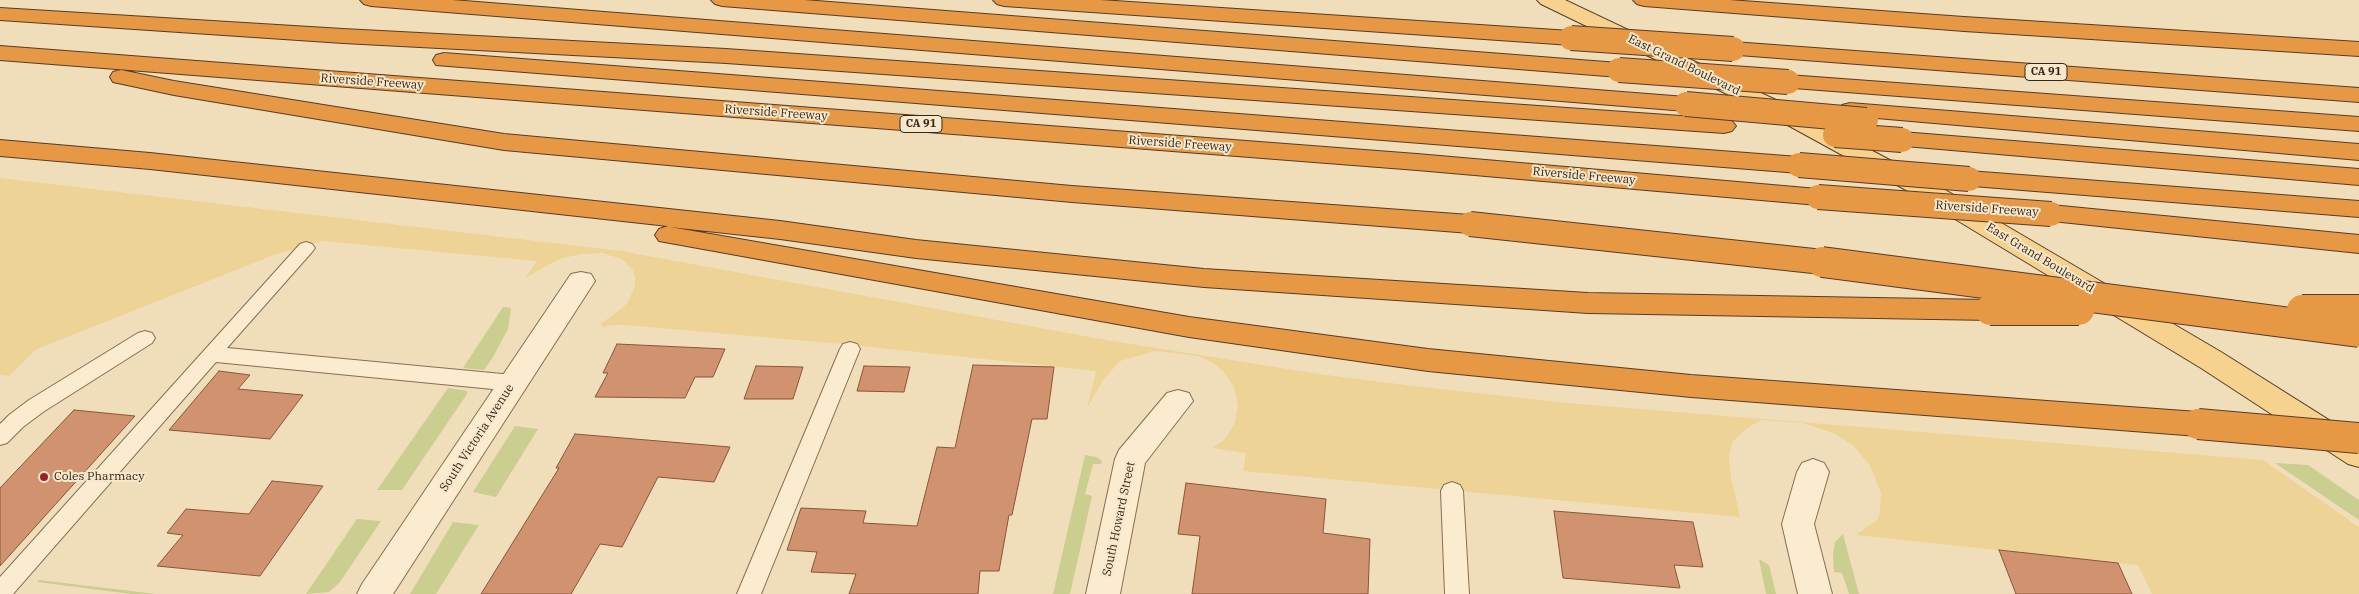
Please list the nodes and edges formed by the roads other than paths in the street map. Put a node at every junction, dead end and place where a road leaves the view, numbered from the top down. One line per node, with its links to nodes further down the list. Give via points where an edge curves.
1 (371, 0): 12 (highway, bridge)
2 (722, 0): 13 (highway, bridge)
3 (1004, 0): 11 (highway, CA 91, bridge)
4 (1548, 0): 34 (main road, East Grand Boulevard, via 1770,106 1926,190 2211,360)
5 (1644, 0): 8 (highway)
6 (0, 14): 7 (highway)
7 (88, 20): 14 (highway, bridge, via 736,57); 21 (highway, bridge, via 101,29 124,34)
8 (2359, 49)
9 (0, 53): 10 (highway, Riverside Freeway / CA 91)
10 (24, 55): 22 (highway, Riverside Freeway / CA 91, bridge, via 1417,162 2051,214); 26 (highway, bridge, via 174,88 504,142 1072,194 1470,224 1769,255)
11 (2359, 95)
12 (1858, 115): 16 (highway); 17 (highway)
13 (2359, 124)
14 (1986, 147): 18 (highway); 20 (highway, via 2029,164 2058,171)
15 (0, 148): 19 (highway)
16 (2359, 152)
17 (2359, 161)
18 (2359, 177)
19 (393, 188): 25 (highway, bridge, via 780,230 916,249 1204,278 1588,303 1990,310); 33 (highway, bridge, via 1189,327 1428,360 1691,386)
20 (2359, 194)
21 (2359, 209)
22 (2359, 244)
23 (306, 248): 29 (lane)
24 (581, 282): 30 (street, South Victoria Avenue)
25 (2359, 310)
26 (2359, 332)
27 (145, 338): 32 (lane, via 36,406)
28 (850, 349): 39 (lane)
29 (212, 354): 30 (lane); 37 (lane)
30 (513, 383): 38 (street, South Victoria Avenue)
31 (1178, 401): 40 (street, South Howard Street, via 1130,459)
32 (0, 437)
33 (2359, 438)
34 (2359, 455)
35 (1812, 472): 42 (street, via 1798,524)
36 (1452, 491): 41 (lane)
37 (0, 594)
38 (374, 594)
39 (748, 594)
40 (1103, 594)
41 (1457, 594)
42 (1815, 594)

